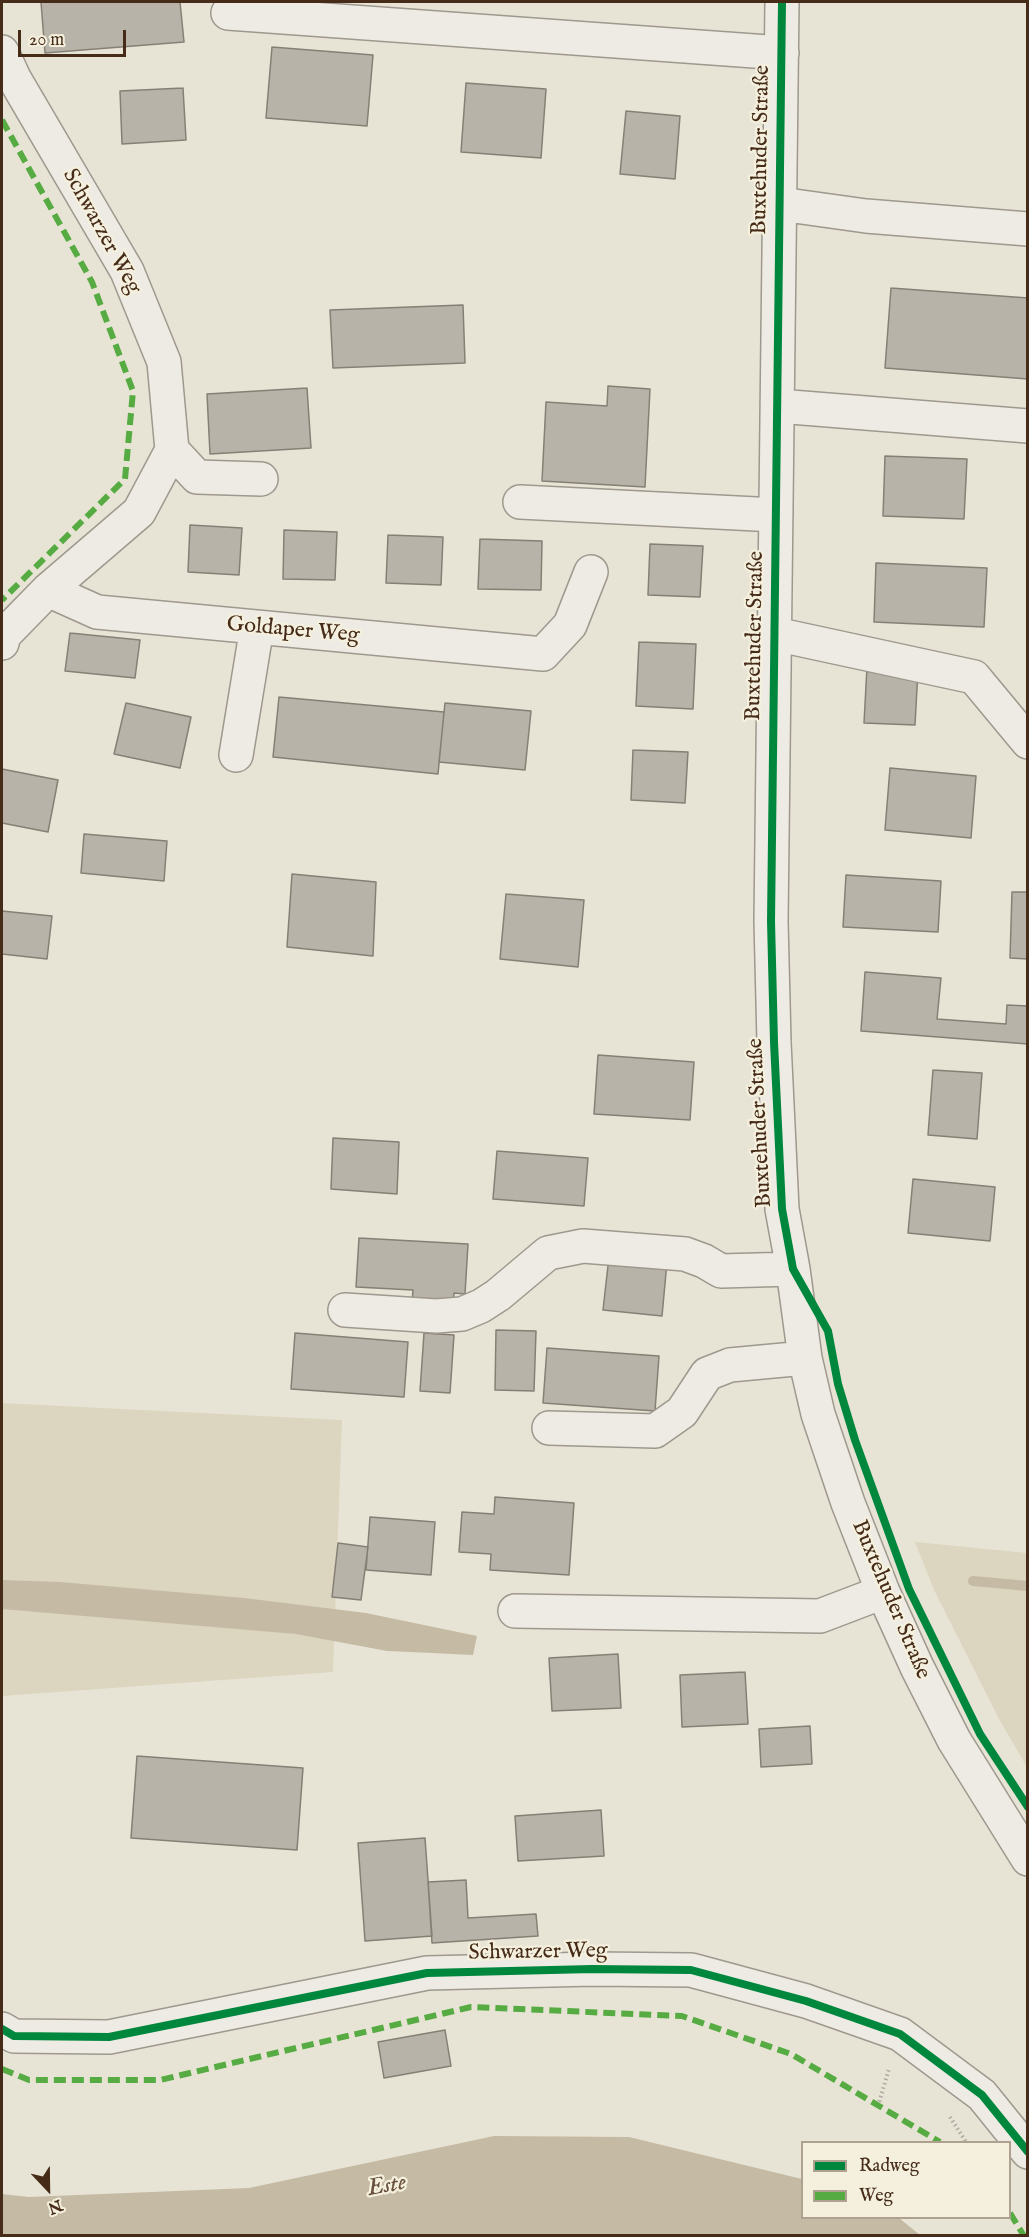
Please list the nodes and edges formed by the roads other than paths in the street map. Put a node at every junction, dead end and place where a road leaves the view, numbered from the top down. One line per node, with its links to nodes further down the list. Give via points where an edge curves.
1 (782, 2): 4 (street, Buxtehuder Straße)
2 (228, 13): 4 (street)
3 (2, 51): 9 (street, Schwarzer Weg, via 127,271 164,362)
4 (782, 53): 5 (street, Buxtehuder Straße)
5 (780, 204): 6 (street, via 866,216); 7 (street, Buxtehuder Straße)
6 (1028, 229)
7 (778, 406): 8 (street); 12 (street, Buxtehuder Straße)
8 (1028, 426)
9 (172, 450): 10 (street, via 197,477); 14 (street, via 139,512)
10 (261, 478)
11 (520, 502): 12 (street)
12 (776, 515): 16 (street, Buxtehuder Straße)
13 (591, 572): 15 (street, Goldaper Weg, via 570,625 543,654)
14 (48, 590): 15 (street, Goldaper Weg, via 97,612); 17 (street, via 4,635)
15 (257, 627): 19 (street)
16 (775, 634): 18 (street, via 974,677); 20 (street, Buxtehuder Straße, via 771,909 774,1042 782,1209)
17 (2, 643)
18 (1028, 742)
19 (236, 755)
20 (793, 1269): 21 (street, via 720,1271 685,1254 583,1246 548,1253 498,1296 462,1314); 22 (street, Buxtehuder Straße)
21 (345, 1310)
22 (804, 1358): 23 (street, via 730,1365 707,1374 682,1412 655,1431); 24 (street, Buxtehuder Straße, via 841,1481)
23 (549, 1428)
24 (883, 1592): 25 (street, via 820,1616); 26 (street, Buxtehuder Straße, via 954,1740)
25 (515, 1611)
26 (1026, 1855)
27 (2, 2029): 28 (street, Schwarzer Weg, via 14,2036 109,2037 427,1973 691,1970 806,2001 900,2034 982,2095)
28 (1028, 2152)

